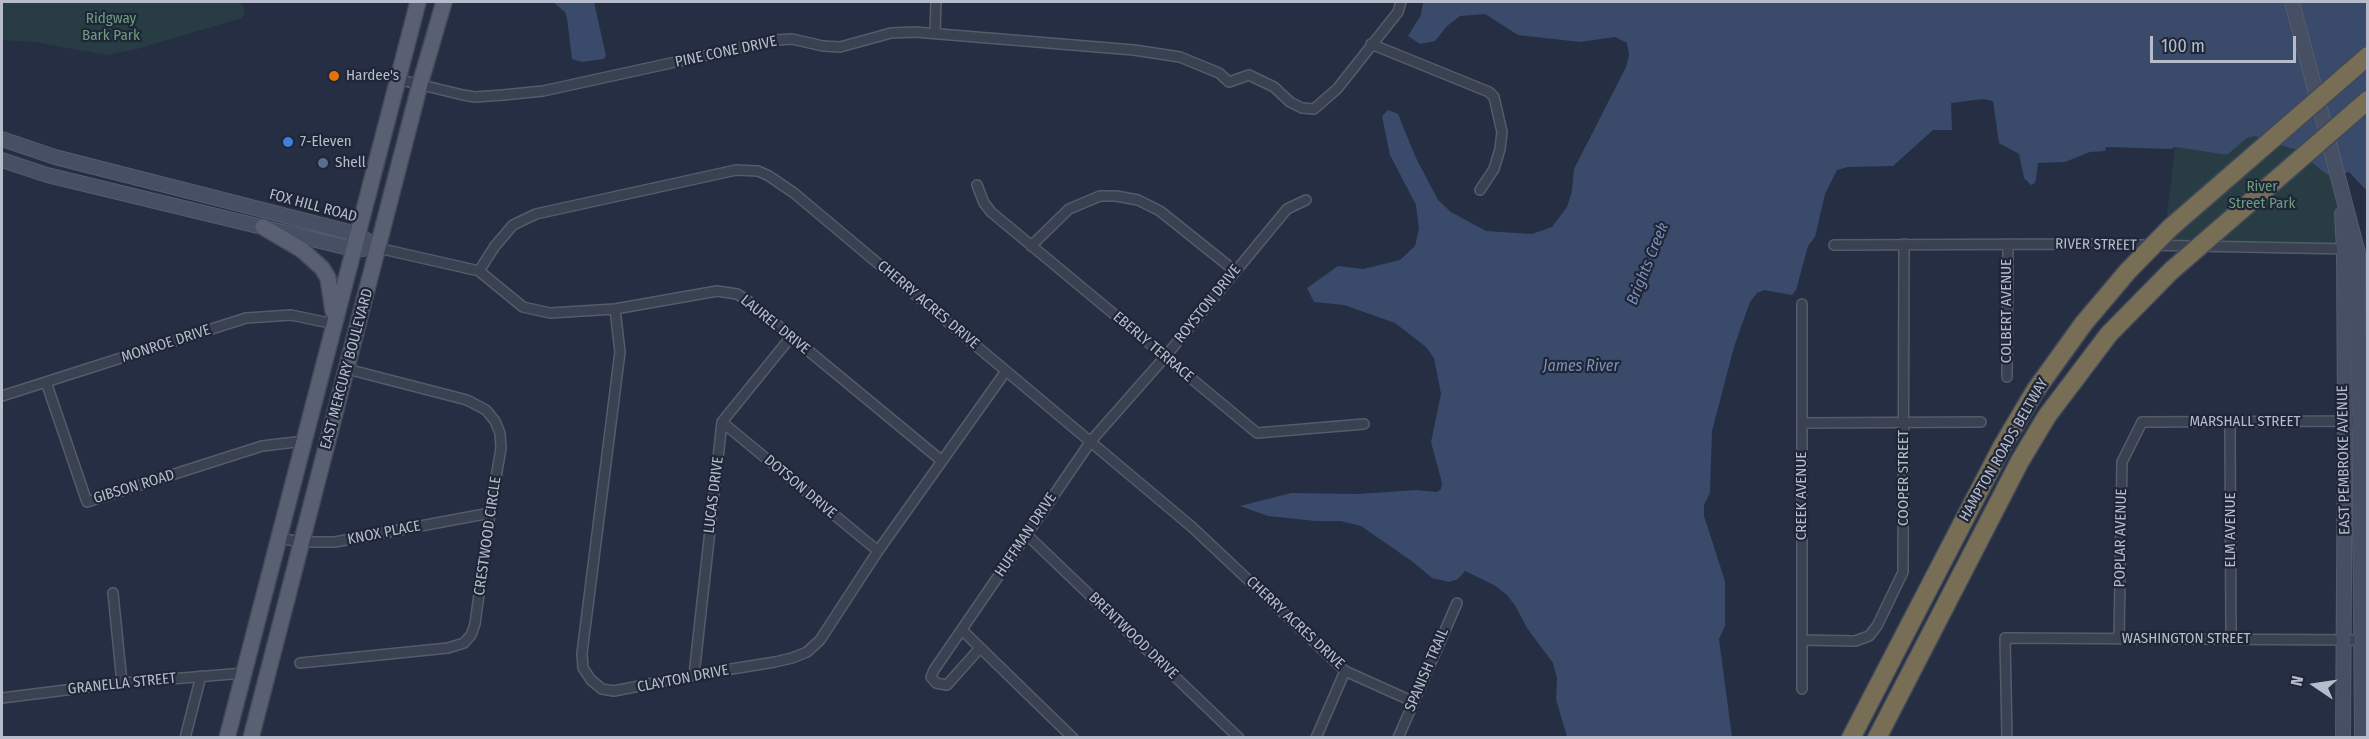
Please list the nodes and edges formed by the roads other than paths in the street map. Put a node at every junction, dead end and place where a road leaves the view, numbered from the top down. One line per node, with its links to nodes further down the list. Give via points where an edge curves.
1 (418, 2): 9 (main road, EAST MERCURY BOULEVARD)
2 (444, 2): 10 (main road, EAST MERCURY BOULEVARD)
3 (936, 2): 6 (street)
4 (1401, 2): 7 (street, via 1398,12)
5 (2292, 2): 24 (main road, EAST PEMBROKE AVENUE, bridge, via 2339,185)
6 (935, 33): 7 (street, PINE CONE DRIVE, via 1180,57 1219,73 1229,82 1249,75 1274,87 1290,102 1314,109 1337,89); 10 (street, PINE CONE DRIVE, via 891,33 840,47 776,40 543,91 503,95 475,97)
7 (1371, 44): 15 (street, via 1494,97 1502,132 1500,149 1494,169)
8 (2367, 56): 84 (highway, HAMPTON ROADS BELTWAY, bridge, via 2170,228 2128,271 2061,354 2024,409 1981,487)
9 (397, 79): 10 (street, PINE CONE DRIVE); 18 (main road, EAST MERCURY BOULEVARD)
10 (420, 84): 23 (main road, EAST MERCURY BOULEVARD)
11 (2367, 100): 85 (highway, HAMPTON ROADS BELTWAY, bridge, via 2171,272 2109,334 2072,380 2020,461)
12 (2, 139): 18 (main road, FOX HILL ROAD)
13 (2, 160): 17 (main road, FOX HILL ROAD, via 47,175)
14 (977, 185): 22 (street, EBERLY TERRACE, via 991,212)
15 (1480, 190)
16 (1306, 200): 26 (street, ROYSTON DRIVE, via 1287,209)
17 (263, 227): 18 (main road, FOX HILL ROAD); 29 (main road, via 302,250 322,268 331,290)
18 (355, 242): 23 (main road, FOX HILL ROAD); 29 (main road, EAST MERCURY BOULEVARD)
19 (1904, 244): 20 (street, RIVER STREET); 21 (street, RIVER STREET); 38 (street, COOPER STREET)
20 (2008, 244): 24 (street, RIVER STREET); 34 (street, COLBERT AVENUE)
21 (1834, 245)
22 (1031, 246): 26 (street, via 1069,209 1100,196 1116,196 1138,200 1160,211); 31 (street, EBERLY TERRACE)
23 (378, 248): 25 (street); 32 (main road, EAST MERCURY BOULEVARD)
24 (2351, 249): 41 (main road, EAST PEMBROKE AVENUE); 42 (main road, EAST PEMBROKE AVENUE)
25 (479, 271): 28 (street, LAUREL DRIVE, via 513,300 534,310 549,313); 33 (street, CHERRY ACRES DRIVE, via 503,236 523,218 736,170 758,171 794,193)
26 (1235, 271): 31 (street, ROYSTON DRIVE)
27 (1802, 303): 43 (street, CREEK AVENUE)
28 (615, 309): 30 (street, LAUREL DRIVE, via 707,292 727,292 747,300); 69 (street, CLAYTON DRIVE, via 620,352 583,668 602,689 614,691)
29 (334, 324): 35 (street, MONROE DRIVE, via 291,315 246,318); 46 (main road, EAST MERCURY BOULEVARD)
30 (790, 338): 37 (street); 48 (street, LAUREL DRIVE)
31 (1165, 357): 44 (street, EBERLY TERRACE, via 1257,433); 47 (street, ROYSTON DRIVE)
32 (347, 369): 49 (street, CRESTWOOD CIRCLE, via 467,400 486,410 495,421 501,448); 54 (main road, EAST MERCURY BOULEVARD)
33 (1006, 370): 47 (street, CHERRY ACRES DRIVE); 48 (street, CLAYTON DRIVE)
34 (2007, 377)
35 (46, 382): 36 (street, MONROE DRIVE); 46 (street, GIBSON ROAD, via 87,502 262,446)
36 (2, 396)
37 (722, 422): 55 (street, DOTSON DRIVE); 69 (street, LUCAS DRIVE)
38 (1904, 422): 39 (street); 43 (street); 62 (street, COOPER STREET, via 1903,572 1869,636 1855,641)
39 (1981, 422)
40 (2230, 422): 41 (street, MARSHALL STREET); 45 (street, MARSHALL STREET, via 2142,422); 61 (street, ELM AVENUE)
41 (2345, 422): 42 (street, MARSHALL STREET); 50 (main road, EAST PEMBROKE AVENUE)
42 (2364, 422): 51 (main road, EAST PEMBROKE AVENUE)
43 (1803, 423): 62 (street, CREEK AVENUE)
44 (1364, 424)
45 (2133, 439): 60 (street, POPLAR AVENUE, via 2122,462)
46 (304, 441): 53 (main road, EAST MERCURY BOULEVARD)
47 (1091, 441): 52 (street, HUFFMAN DRIVE); 67 (street, CHERRY ACRES DRIVE, via 1192,527)
48 (942, 461): 55 (street, CLAYTON DRIVE)
49 (490, 513): 54 (street, KNOX PLACE, via 335,542); 66 (street, CRESTWOOD CIRCLE, via 475,624 464,643 448,648)
50 (2344, 524): 51 (street); 63 (main road, EAST PEMBROKE AVENUE)
51 (2364, 524): 64 (main road, EAST PEMBROKE AVENUE)
52 (1026, 534): 59 (street, HUFFMAN DRIVE); 81 (street, BRENTWOOD DRIVE)
53 (279, 538): 54 (street, KNOX PLACE); 68 (main road, EAST MERCURY BOULEVARD)
54 (301, 542): 58 (main road, EAST MERCURY BOULEVARD)
55 (878, 551): 69 (street, CLAYTON DRIVE, via 820,640 807,652 775,662)
56 (113, 593): 71 (street)
57 (1457, 603): 74 (street, SPANISH TRAIL)
58 (284, 608): 78 (main road, EAST MERCURY BOULEVARD); 79 (main road)
59 (962, 630): 65 (street); 65 (street, HUFFMAN DRIVE, via 934,670 932,677 936,683 947,686)
60 (2120, 639): 61 (street, WASHINGTON STREET); 86 (street, WASHINGTON STREET, via 2005,638)
61 (2231, 639): 63 (street, WASHINGTON STREET)
62 (1802, 640): 72 (street, CREEK AVENUE)
63 (2344, 640): 64 (street, WASHINGTON STREET); 87 (main road, EAST PEMBROKE AVENUE)
64 (2365, 640): 88 (main road, EAST PEMBROKE AVENUE)
65 (980, 648): 80 (street)
66 (300, 663)
67 (1345, 671): 74 (street, CHERRY ACRES DRIVE); 82 (street)
68 (244, 673): 70 (street, GRANELLA STREET); 76 (main road); 77 (main road, EAST MERCURY BOULEVARD)
69 (693, 675)
70 (201, 676): 71 (street, GRANELLA STREET); 75 (street)
71 (122, 683): 73 (street, GRANELLA STREET)
72 (1802, 689)
73 (2, 698)
74 (1414, 702): 83 (street, SPANISH TRAIL)
75 (185, 738)
76 (218, 738)
77 (227, 738)
78 (251, 738)
79 (262, 738)
80 (1073, 738)
81 (1239, 738)
82 (1316, 738)
83 (1398, 738)
84 (1851, 738)
85 (1877, 738)
86 (2007, 738)
87 (2343, 738)
88 (2362, 738)

